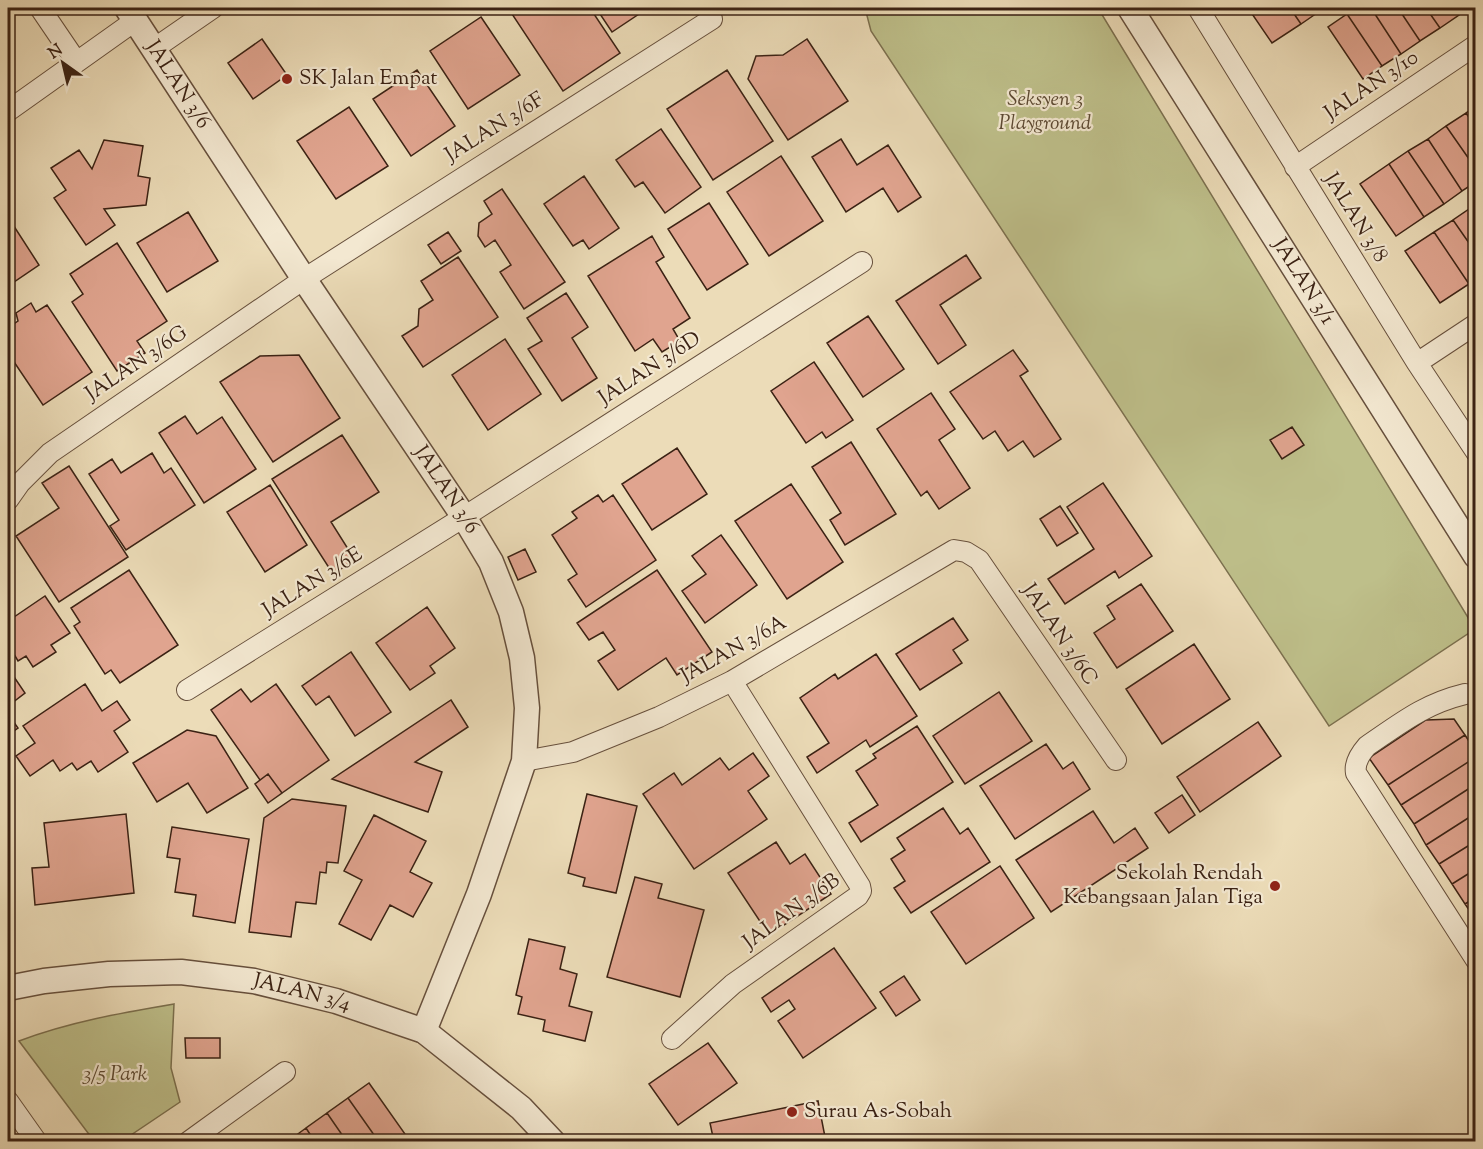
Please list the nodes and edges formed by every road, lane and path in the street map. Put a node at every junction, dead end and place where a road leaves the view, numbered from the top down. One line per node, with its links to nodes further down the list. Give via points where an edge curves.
1 (40, 8): 9 (street)
2 (213, 8): 8 (street)
3 (1130, 8): 20 (street, JALAN 3/1)
4 (1198, 8): 11 (street, JALAN 3/8)
5 (132, 14): 8 (street, JALAN 3/6); 9 (street)
6 (712, 19): 13 (street, JALAN 3/6F)
7 (1476, 45): 11 (street, JALAN 3/10)
8 (155, 48): 13 (street, JALAN 3/6)
9 (76, 61): 10 (street)
10 (8, 111)
11 (1295, 166): 15 (street, JALAN 3/8)
12 (862, 262): 18 (street, JALAN 3/6D)
13 (304, 279): 17 (street, JALAN 3/6G, via 50,453); 18 (street, JALAN 3/6)
14 (1476, 324): 15 (street)
15 (1417, 363): 16 (street, JALAN 3/8)
16 (1476, 452)
17 (8, 500)
18 (464, 517): 22 (street, JALAN 3/6E); 25 (street, JALAN 3/6, via 490,562 511,612 522,658 527,708)
19 (954, 550): 21 (street, JALAN 3/6A); 24 (street, JALAN 3/6C, via 979,560)
20 (1476, 556)
21 (732, 681): 25 (street, JALAN 3/6A, via 573,752); 29 (street, JALAN 3/6B, via 861,891 733,984)
22 (188, 690)
23 (1472, 697): 26 (street, via 1440,700 1402,722 1366,746 1355,769)
24 (1116, 760)
25 (524, 762): 28 (street, JALAN 3/6)
26 (1476, 960)
27 (8, 988): 28 (street, JALAN 3/4, via 109,974 181,972 254,981 336,1001)
28 (424, 1031): 34 (street, JALAN 3/4, via 521,1108)
29 (672, 1039)
30 (285, 1072): 33 (street)
31 (8, 1101): 32 (street)
32 (37, 1142)
33 (188, 1142)
34 (553, 1142)

